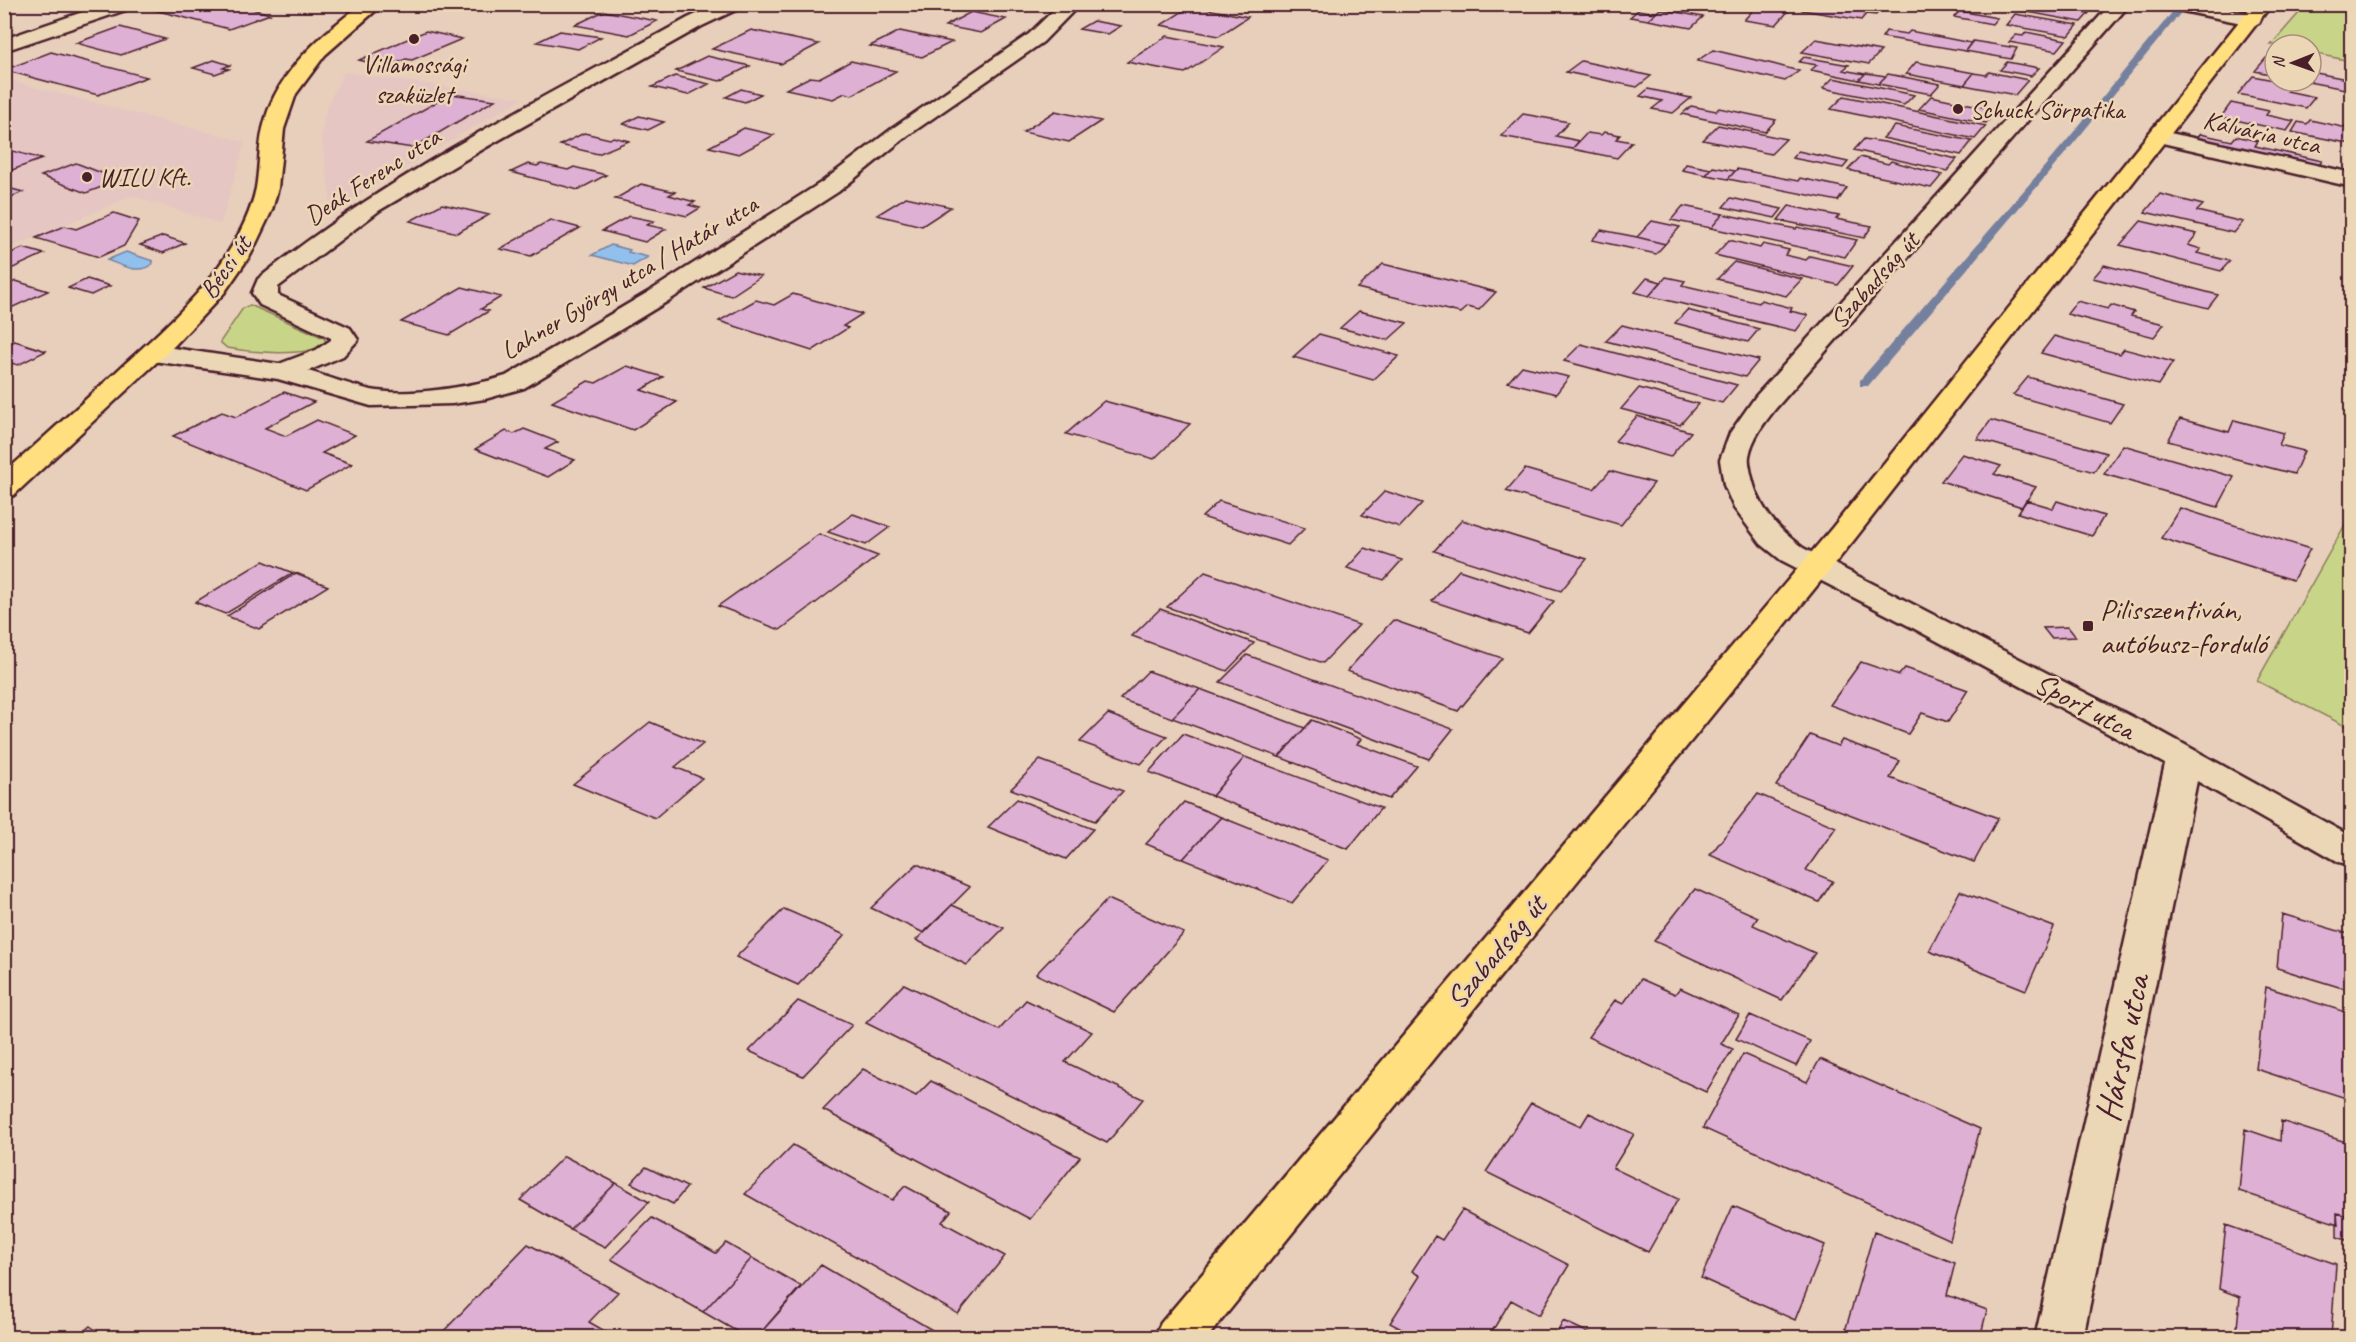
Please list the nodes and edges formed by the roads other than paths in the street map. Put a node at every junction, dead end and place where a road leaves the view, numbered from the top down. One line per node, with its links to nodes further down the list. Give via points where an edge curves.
1 (126, 4): 8 (street)
2 (374, 4): 11 (main road, Bécsi út, via 311,56 292,85 277,112 267,190 250,232 226,273)
3 (734, 4): 12 (street, Deák Ferenc utca, via 482,140 372,205 289,266 267,284 264,293 269,300 341,333 345,340 341,348)
4 (1071, 4): 12 (street, Lahner György utca / Határ utca, via 1036,38 900,132 830,187 659,296 515,381 452,396 371,398)
5 (2121, 4): 14 (street, Szabadság út, via 1828,331 1742,435 1734,456 1737,483 1747,506 1773,541)
6 (2172, 4): 7 (street, via 2209,11)
7 (2258, 12): 9 (main road, Szabadság út)
8 (4, 45)
9 (2161, 137): 10 (street, Kálvária utca); 14 (main road, Szabadság út)
10 (2352, 180)
11 (153, 353): 12 (street, Lahner György utca / Határ utca); 13 (main road, Bécsi út)
12 (281, 372)
13 (4, 489)
14 (1814, 567): 15 (street, Sport utca); 17 (main road, Szabadság út)
15 (2184, 759): 16 (street, Sport utca); 18 (street, Hársfa utca)
16 (2352, 853)
17 (1178, 1338)
18 (2059, 1338)

